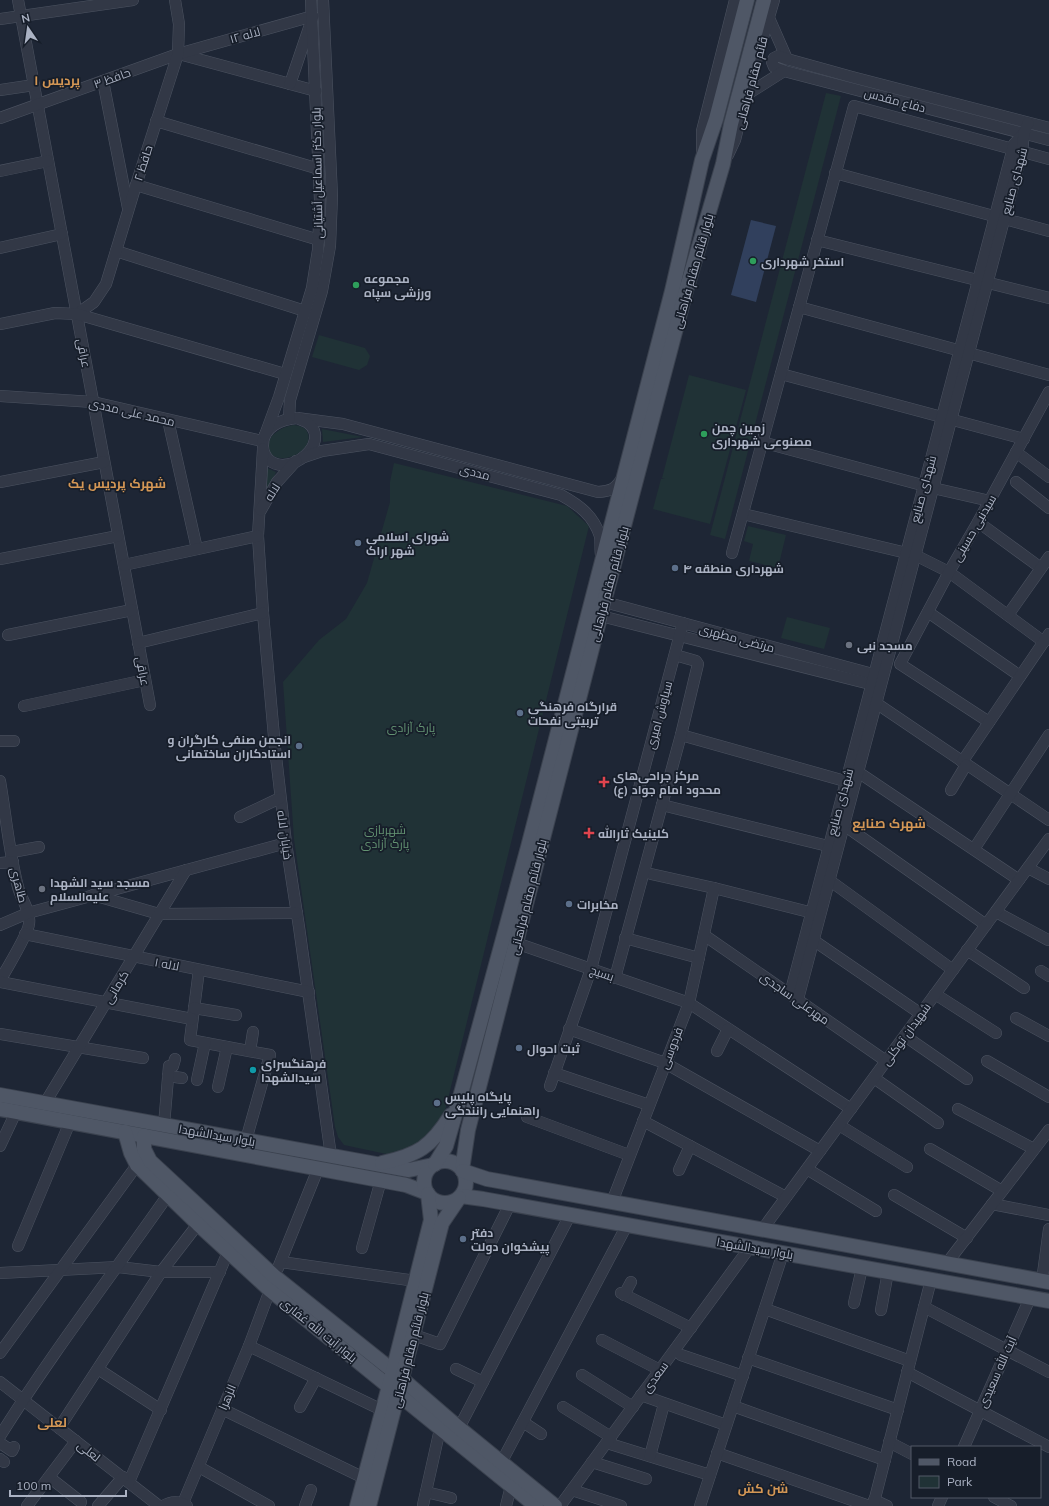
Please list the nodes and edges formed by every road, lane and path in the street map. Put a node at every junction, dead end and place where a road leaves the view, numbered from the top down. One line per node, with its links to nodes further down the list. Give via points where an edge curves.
1 (18, 0): 10 (street, عراقی)
2 (132, 0): 10 (street)
3 (176, 0): 14 (street, حافظ ۲, via 179,24)
4 (311, 0): 11 (street, بلوار دکتر اسماعیل آشتیانی)
5 (323, 0): 60 (street, بلوار دکتر اسماعیل آشتیانی, via 332,196 330,246 322,291 290,400)
6 (735, 0): 31 (street, via 702,131)
7 (747, 0): 31 (main road, بلوار قائم مقام فراهانی, via 716,119)
8 (764, 0): 33 (main road, بلوار قائم مقام فراهانی)
9 (774, 0): 12 (street, قائم مقام فراهانی)
10 (21, 15): 13 (street); 19 (street, عراقی)
11 (313, 16): 14 (street, لاله ۱۲); 18 (street); 21 (street, بلوار دکتر اسماعیل آشتیانی)
12 (769, 18): 15 (street); 22 (street, قائم مقام فراهانی)
13 (0, 19)
14 (178, 54): 17 (street, حافظ ۳); 18 (street); 25 (street, حافظ ۲)
15 (788, 59): 16 (street, via 778,56 772,62 774,67); 26 (street, دفاع مقدس)
16 (784, 71): 22 (street); 26 (street, دفاع مقدس)
17 (103, 81): 23 (street, حافظ ۳); 38 (street)
18 (290, 84): 21 (street)
19 (34, 85): 20 (street); 23 (street, عراقی)
20 (0, 90)
21 (316, 91): 34 (street, بلوار دکتر اسماعیل آشتیانی)
22 (746, 95): 33 (street, قائم مقام فراهانی, via 735,140)
23 (37, 105): 24 (street, حافظ ۳); 32 (street, عراقی)
24 (0, 118)
25 (156, 121): 34 (street); 37 (street, حافظ ۲)
26 (1026, 128): 27 (street, دفاع مقدس); 28 (street, دفاع مقدس); 29 (street, شهدای صنایع)
27 (1049, 128)
28 (1049, 140)
29 (1018, 151): 30 (street); 36 (street, via 854,106); 39 (street, شهدای صنایع)
30 (1049, 159)
31 (702, 160): 69 (main road, بلوار قائم مقام فراهانی, via 672,291)
32 (48, 162): 35 (street); 41 (street, عراقی)
33 (723, 164): 92 (main road, بلوار قائم مقام فراهانی)
34 (319, 169): 42 (street, بلوار دکتر اسماعیل آشتیانی)
35 (0, 171)
36 (835, 173): 39 (street); 43 (street)
37 (136, 185): 38 (street, حافظ ۲); 42 (street)
38 (128, 210): 45 (street, حافظ ۲)
39 (999, 217): 40 (street); 46 (street, شهدای صنایع)
40 (1049, 231)
41 (62, 234): 44 (street); 50 (street, عراقی)
42 (319, 240): 49 (street, بلوار دکتر اسماعیل آشتیانی, via 312,288)
43 (817, 240): 46 (street); 48 (street)
44 (0, 248)
45 (116, 251): 49 (street); 50 (street, حافظ ۲, via 106,284 94,302)
46 (982, 282): 47 (street); 52 (street, شهدای صنایع)
47 (1049, 298)
48 (799, 307): 52 (street); 54 (street)
49 (305, 311): 53 (street, بلوار دکتر اسماعیل آشتیانی)
50 (76, 314): 51 (street, via 55,312); 53 (street); 58 (street, عراقی)
51 (0, 324)
52 (964, 352): 55 (street); 61 (street, شهدای صنایع)
53 (285, 374): 64 (street, بلوار دکتر اسماعیل آشتیانی)
54 (781, 374): 61 (street); 65 (street)
55 (1049, 375)
56 (1049, 392): 59 (street, سیدنبی حسینی)
57 (0, 396): 58 (street, محمد علی مددی)
58 (93, 402): 62 (street, محمد علی مددی); 68 (street, عراقی)
59 (1045, 408): 63 (street, سیدنبی حسینی)
60 (293, 418): 64 (street, via 275,424); 67 (street, via 308,423 315,436 310,451); 73 (street, مددی, via 343,424)
61 (946, 418): 63 (street); 74 (street, شهدای صنایع)
62 (168, 420): 64 (street, محمد علی مددی); 83 (street)
63 (1024, 439): 66 (street, سیدنبی حسینی)
64 (263, 442): 67 (street, via 269,460 275,463 288,464); 78 (street, لاله)
65 (762, 442): 74 (street); 79 (street)
66 (1016, 452): 70 (street); 75 (street, سیدنبی حسینی)
67 (300, 459): 76 (street, مددی, via 322,451 369,444 561,495); 78 (street, لاله, via 277,482)
68 (104, 462): 71 (street); 81 (street, عراقی)
69 (624, 475): 73 (street, مددی, via 616,487 608,491 598,492); 88 (main road, بلوار قائم مقام فراهانی)
70 (1049, 477)
71 (0, 482)
72 (1016, 482): 77 (street)
73 (578, 486): 76 (street, via 582,493 582,502)
74 (928, 486): 75 (street); 85 (street, شهدای صنایع)
75 (990, 501): 80 (street, سیدنبی حسینی)
76 (578, 505): 88 (street, مددی, via 593,521 600,537)
77 (1049, 508)
78 (259, 512): 82 (street, خیابان لاله)
79 (743, 514): 84 (street); 85 (street)
80 (978, 522): 90 (street); 91 (street, سیدنبی حسینی)
81 (118, 536): 87 (street); 89 (street, عراقی)
82 (258, 536): 83 (street); 95 (street, خیابان لاله)
83 (197, 549): 89 (street)
84 (732, 553)
85 (911, 554): 91 (street); 100 (street, شهدای صنایع); 107 (street, شهدای صنایع)
86 (1049, 557): 90 (street)
87 (0, 559)
88 (601, 564): 92 (main road, بلوار قائم مقام فراهانی)
89 (124, 566): 93 (street, عراقی)
90 (1041, 568): 96 (street)
91 (949, 572): 94 (street, سیدنبی حسینی); 96 (street)
92 (596, 607): 97 (street, مرتضی مطهری); 99 (street, مرتضی مطهری); 155 (main road, بلوار قائم مقام فراهانی); 203 (main road, بلوار قائم مقام فراهانی)
93 (132, 610): 98 (street); 101 (street, عراقی)
94 (928, 612): 103 (street, سیدنبی حسینی); 105 (street)
95 (263, 613): 101 (street); 122 (street, خیابان لاله)
96 (1008, 615): 102 (street)
97 (684, 623): 99 (street, سیاوش امیری); 107 (street, مرتضی مطهری)
98 (8, 635)
99 (680, 636): 104 (street, سیاوش امیری); 107 (street, مرتضی مطهری)
100 (892, 640): 103 (street); 107 (street, شهدای صنایع)
101 (138, 643): 106 (street, عراقی)
102 (1046, 644): 105 (street)
103 (909, 648): 111 (street, سیدنبی حسینی, via 900,664)
104 (675, 655): 112 (street, via 696,661 698,664); 159 (street, سیاوش امیری)
105 (1020, 676): 111 (street)
106 (145, 680): 109 (street); 110 (street, عراقی)
107 (877, 680): 108 (street, شهدای صنایع); 119 (street, شهدای صنایع)
108 (876, 704): 116 (street); 117 (street, شهدای صنایع)
109 (24, 706)
110 (150, 706)
111 (989, 722): 116 (street)
112 (681, 735): 119 (street); 123 (street)
113 (1049, 735): 121 (street)
114 (14, 740): 115 (street)
115 (0, 741)
116 (964, 763): 120 (street); 121 (street)
117 (858, 772): 119 (street, شهدای صنایع); 132 (street)
118 (0, 782): 127 (street, طاهری)
119 (850, 783): 126 (street, شهدای صنایع); 131 (street, شهدای صنایع)
120 (951, 790)
121 (1010, 794): 125 (street); 132 (street)
122 (280, 798): 124 (street); 129 (street, خیابان لاله)
123 (662, 805): 131 (street); 152 (street)
124 (240, 817)
125 (1049, 820)
126 (844, 825): 131 (street, شهدای صنایع); 149 (street)
127 (4, 826): 133 (street, طاهری)
128 (1049, 839): 135 (street, شهیدان توکلی)
129 (286, 843): 136 (street); 146 (street, خیابان لاله)
130 (39, 847): 133 (street)
131 (833, 848): 139 (street, شهدای صنایع); 147 (street, شهدای صنایع)
132 (974, 849): 140 (street)
133 (12, 857): 134 (street); 144 (street, طاهری, via 18,888)
134 (0, 863)
135 (1028, 868): 138 (street); 140 (street, شهیدان توکلی)
136 (186, 870): 142 (street); 145 (street, کرمانی)
137 (651, 874): 141 (street)
138 (1049, 879)
139 (829, 880): 147 (street, شهدای صنایع); 161 (street)
140 (1019, 880): 143 (street, شهیدان توکلی)
141 (714, 888): 147 (street); 151 (street, فردوسی)
142 (92, 895): 144 (street); 145 (street)
143 (996, 912): 149 (street, شهیدان توکلی); 154 (street)
144 (28, 913): 148 (street); 150 (street, طاهری, via 30,922)
145 (159, 914): 146 (street); 157 (street, کرمانی)
146 (297, 914): 166 (street, خیابان لاله)
147 (816, 914): 153 (street, شهدای صنایع); 162 (street, شهدای صنایع)
148 (0, 925)
149 (986, 925): 156 (street, شهیدان توکلی)
150 (25, 934): 157 (street, لاله ۱); 164 (street, طاهری)
151 (704, 934): 158 (street, فردوسی); 168 (street, مهرعلی ساجدی)
152 (626, 938): 158 (street); 163 (street)
153 (813, 940): 162 (street, شهدای صنایع); 172 (street)
154 (1048, 940)
155 (516, 943): 159 (street, بسیج); 235 (main road, بلوار قائم مقام فراهانی, via 468,1130)
156 (967, 950): 161 (street, شهیدان توکلی); 165 (street)
157 (134, 957): 160 (street, لاله ۱); 169 (street, کرمانی)
158 (699, 958): 170 (street, فردوسی)
159 (591, 969): 163 (street, بسیج); 176 (street, سیاوش امیری)
160 (199, 970): 166 (street, لاله ۱); 171 (street)
161 (953, 970): 167 (street, شهیدان توکلی)
162 (799, 975): 168 (street, شهدای صنایع)
163 (615, 978): 170 (street, بسیج)
164 (0, 981): 169 (street)
165 (1024, 988)
166 (309, 992): 227 (street, خیابان لاله)
167 (935, 994): 172 (street, شهیدان توکلی); 179 (street)
168 (794, 997): 190 (street, مهرعلی ساجدی)
169 (106, 1002): 175 (street); 184 (street, کرمانی)
170 (689, 1003): 177 (street, بسیج); 192 (street, فردوسی)
171 (194, 1008): 173 (street); 175 (street)
172 (921, 1014): 181 (street, شهیدان توکلی)
173 (236, 1015)
174 (1016, 1018): 182 (street)
175 (192, 1019): 183 (street, via 190,1040)
176 (569, 1029): 192 (street); 193 (street, سیاوش امیری)
177 (728, 1029): 186 (street); 208 (street, بسیج)
178 (253, 1032): 187 (street)
179 (996, 1033)
180 (0, 1034): 184 (street)
181 (904, 1036): 190 (street, شهیدان توکلی); 197 (street)
182 (1049, 1036)
183 (205, 1043): 185 (street); 198 (street)
184 (79, 1047): 188 (street); 204 (street, کرمانی)
185 (227, 1047): 187 (street); 200 (street)
186 (717, 1051)
187 (250, 1052): 220 (street, via 270,1055)
188 (143, 1058)
189 (175, 1059): 194 (street, via 173,1066 169,1066)
190 (886, 1061): 196 (street, شهیدان توکلی)
191 (987, 1061): 202 (street)
192 (665, 1063): 205 (street, فردوسی); 225 (street)
193 (554, 1073): 199 (street, سیاوش امیری); 205 (street)
194 (168, 1076): 195 (street); 215 (street)
195 (182, 1078)
196 (874, 1078): 208 (street, شهیدان توکلی); 214 (street)
197 (966, 1079)
198 (197, 1080)
199 (550, 1086)
200 (218, 1087)
201 (0, 1095): 204 (main road, بلوار سیدالشهدا)
202 (1049, 1097)
203 (459, 1101): 228 (main road, via 434,1139 422,1149 404,1158); 230 (main road, بلوار قائم مقام فراهانی, via 446,1146)
204 (45, 1103): 207 (main road, بلوار سیدالشهدا)
205 (649, 1105): 212 (street, فردوسی)
206 (0, 1109): 210 (main road, بلوار سیدالشهدا)
207 (76, 1109): 213 (main road); 215 (main road, بلوار سیدالشهدا)
208 (851, 1109): 216 (street, شهیدان توکلی)
209 (958, 1109): 224 (street)
210 (16, 1112): 213 (main road, بلوار سیدالشهدا); 221 (street)
211 (527, 1117): 226 (street)
212 (643, 1121): 222 (street); 226 (street, فردوسی)
213 (70, 1122): 218 (main road, بلوار سیدالشهدا); 258 (street)
214 (938, 1122)
215 (164, 1125): 220 (main road, بلوار سیدالشهدا)
216 (839, 1125): 225 (street, شهیدان توکلی); 231 (street)
217 (1049, 1130): 224 (street)
218 (125, 1132): 219 (main road, بلوار سیدالشهدا); 229 (main road, بلوار آیت الله غفاری, via 131,1153)
219 (144, 1136): 232 (main road, بلوار سیدالشهدا); 240 (main road, بلوار آیت الله غفاری, via 146,1156)
220 (246, 1140): 227 (main road, بلوار سیدالشهدا)
221 (0, 1146)
222 (690, 1146): 236 (street); 245 (street)
223 (930, 1149): 241 (street)
224 (1034, 1149): 241 (street)
225 (820, 1151): 233 (street, شهیدان توکلی)
226 (629, 1155): 247 (street, فردوسی)
227 (331, 1156): 228 (main road, بلوار سیدالشهدا)
228 (376, 1164): 234 (main road, بلوار سیدالشهدا)
229 (138, 1165): 240 (main road, بلوار آیت الله غفاری); 267 (street)
230 (434, 1165): 234 (main road, بلوار سیدالشهدا); 235 (main road, via 450,1162); 242 (main road, via 424,1181)
231 (907, 1167)
232 (318, 1168): 238 (main road, بلوار سیدالشهدا); 263 (street)
233 (807, 1169): 245 (street, شهیدان توکلی); 250 (street)
234 (409, 1170): 239 (main road)
235 (463, 1170): 237 (main road, بلوار سیدالشهدا); 244 (main road, via 466,1181)
236 (679, 1170)
237 (486, 1179): 246 (main road); 247 (main road, بلوار سیدالشهدا)
238 (381, 1180): 239 (main road, بلوار سیدالشهدا); 260 (street)
239 (406, 1185): 242 (main road, بلوار سیدالشهدا)
240 (172, 1190): 253 (main road, بلوار آیت الله غفاری); 265 (street); 272 (main road, بلوار آیت الله غفاری)
241 (1002, 1191): 249 (street)
242 (428, 1193): 244 (main road, via 443,1203); 274 (main road, بلوار قائم مقام فراهانی, via 431,1220)
243 (894, 1195): 257 (street)
244 (460, 1197): 246 (main road, بلوار سیدالشهدا); 285 (main road, بلوار قائم مقام فراهانی, via 442,1223)
245 (786, 1197): 256 (street, شهیدان توکلی)
246 (483, 1199): 248 (main road, بلوار سیدالشهدا)
247 (612, 1202): 256 (main road, بلوار سیدالشهدا)
248 (510, 1204): 251 (main road, بلوار سیدالشهدا); 285 (street, via 440,1344)
249 (992, 1204): 252 (street); 257 (street)
250 (876, 1211)
251 (570, 1215): 254 (main road, بلوار سیدالشهدا); 303 (street)
252 (1049, 1215)
253 (198, 1224): 261 (main road, بلوار آیت الله غفاری); 268 (street)
254 (627, 1225): 259 (main road, بلوار سیدالشهدا); 317 (street)
255 (1049, 1229): 276 (street)
256 (762, 1230): 264 (main road, بلوار سیدالشهدا)
257 (967, 1238): 264 (street)
258 (18, 1246)
259 (750, 1247): 262 (main road, بلوار سیدالشهدا); 284 (street, سعدی)
260 (362, 1248)
261 (228, 1252): 269 (street); 277 (main road, بلوار آیت الله غفاری)
262 (783, 1253): 266 (main road, بلوار سیدالشهدا); 282 (street)
263 (281, 1262): 272 (street); 274 (street)
264 (947, 1264): 273 (main road); 276 (main road, بلوار سیدالشهدا)
265 (118, 1267): 267 (street); 268 (street); 306 (street)
266 (862, 1268): 270 (main road, بلوار سیدالشهدا); 280 (street)
267 (60, 1271): 271 (street); 289 (street)
268 (161, 1272): 269 (street); 293 (street)
269 (220, 1272): 313 (street)
270 (888, 1272): 273 (main road, بلوار سیدالشهدا); 283 (street)
271 (1, 1275)
272 (274, 1276): 299 (main road, بلوار آیت الله غفاری)
273 (931, 1280): 278 (main road, بلوار سیدالشهدا); 281 (street)
274 (416, 1281): 299 (main road, بلوار قائم مقام فراهانی)
275 (631, 1282): 284 (street, via 623,1294)
276 (1045, 1282): 278 (main road)
277 (270, 1290): 287 (street, الزهرا); 304 (main road, بلوار آیت الله غفاری)
278 (1030, 1298): 279 (main road, بلوار سیدالشهدا); 288 (street, آیت الله سعیدی)
279 (1049, 1301)
280 (854, 1303)
281 (924, 1307): 288 (street); 292 (street)
282 (765, 1309): 291 (street); 292 (street)
283 (881, 1310)
284 (691, 1328): 295 (street, سعدی)
285 (414, 1335): 299 (main road, بلوار قائم مقام فراهانی)
286 (602, 1340): 295 (street)
287 (249, 1346): 301 (street); 312 (street, الزهرا)
288 (1007, 1350): 297 (street); 316 (street, آیت الله سعیدی)
289 (0, 1353)
290 (681, 1355): 300 (street)
291 (748, 1358): 300 (street); 315 (street)
292 (910, 1361): 296 (street)
293 (98, 1369): 313 (street); 319 (street)
294 (456, 1369): 303 (street)
295 (660, 1370): 305 (street, سعدی)
296 (907, 1372): 315 (street); 316 (street)
297 (1049, 1372)
298 (582, 1375): 308 (street)
299 (398, 1376): 304 (main road, بلوار قائم مقام فراهانی); 320 (main road, بلوار آیت الله غفاری)
300 (743, 1376): 309 (street)
301 (316, 1378): 310 (street); 314 (street)
302 (0, 1382): 306 (street, لعلی)
303 (483, 1382): 320 (street)
304 (394, 1391): 314 (main road, بلوار قائم مقام فراهانی); 321 (main road, بلوار آیت الله غفاری); 360 (main road, بلوار قائم مقام فراهانی)
305 (641, 1395): 307 (street); 308 (street, سعدی)
306 (23, 1400): 319 (street, لعلی); 323 (street)
307 (664, 1404): 318 (street); 333 (street)
308 (633, 1406): 324 (street, سعدی)
309 (733, 1406): 318 (street); 334 (street)
310 (300, 1407)
311 (563, 1407): 324 (street)
312 (222, 1409): 337 (street, الزهرا); 340 (street)
313 (160, 1410): 342 (street)
314 (382, 1410): 340 (main road, بلوار قائم مقام فراهانی)
315 (898, 1410): 326 (street)
316 (980, 1411): 328 (street, آیت الله سعیدی); 330 (street)
317 (523, 1422): 322 (street); 336 (street)
318 (726, 1425): 331 (street)
319 (59, 1428): 325 (street, لعلی)
320 (459, 1428): 336 (main road, بلوار آیت الله غفاری)
321 (440, 1429): 343 (main road, بلوار آیت الله غفاری); 346 (street)
322 (541, 1434)
323 (0, 1436)
324 (609, 1440): 333 (street); 335 (street, سعدی)
325 (76, 1441): 339 (street); 342 (street, لعلی)
326 (889, 1442): 332 (street); 334 (street)
327 (0, 1443): 329 (street, via 12,1451)
328 (964, 1446)
329 (14, 1447)
330 (1049, 1447)
331 (717, 1453): 338 (street); 350 (street)
332 (911, 1453)
333 (650, 1456): 338 (street)
334 (885, 1460): 350 (street)
335 (592, 1462): 341 (street); 345 (street, سعدی)
336 (501, 1463): 363 (main road, بلوار آیت الله غفاری)
337 (199, 1467): 351 (street, الزهرا); 357 (street)
338 (710, 1475): 366 (street)
339 (49, 1477): 349 (street); 353 (street)
340 (364, 1478): 359 (main road, بلوار قائم مقام فراهانی)
341 (646, 1479)
342 (126, 1480): 354 (street); 355 (street, لعلی)
343 (511, 1486): 361 (street); 362 (main road, بلوار آیت الله غفاری)
344 (310, 1490): 358 (street)
345 (572, 1490): 364 (street, سعدی); 365 (street)
346 (426, 1492): 347 (street); 352 (street)
347 (451, 1498)
348 (996, 1498): 368 (street)
349 (81, 1502)
350 (872, 1504): 367 (street)
351 (185, 1505): 356 (street, via 174,1502)
352 (423, 1505)
353 (27, 1506)
354 (98, 1506)
355 (159, 1506)
356 (163, 1506)
357 (269, 1506)
358 (305, 1506)
359 (357, 1506)
360 (369, 1506)
361 (506, 1506)
362 (536, 1506)
363 (554, 1506)
364 (560, 1506)
365 (621, 1506)
366 (700, 1506)
367 (887, 1506)
368 (1011, 1506)

